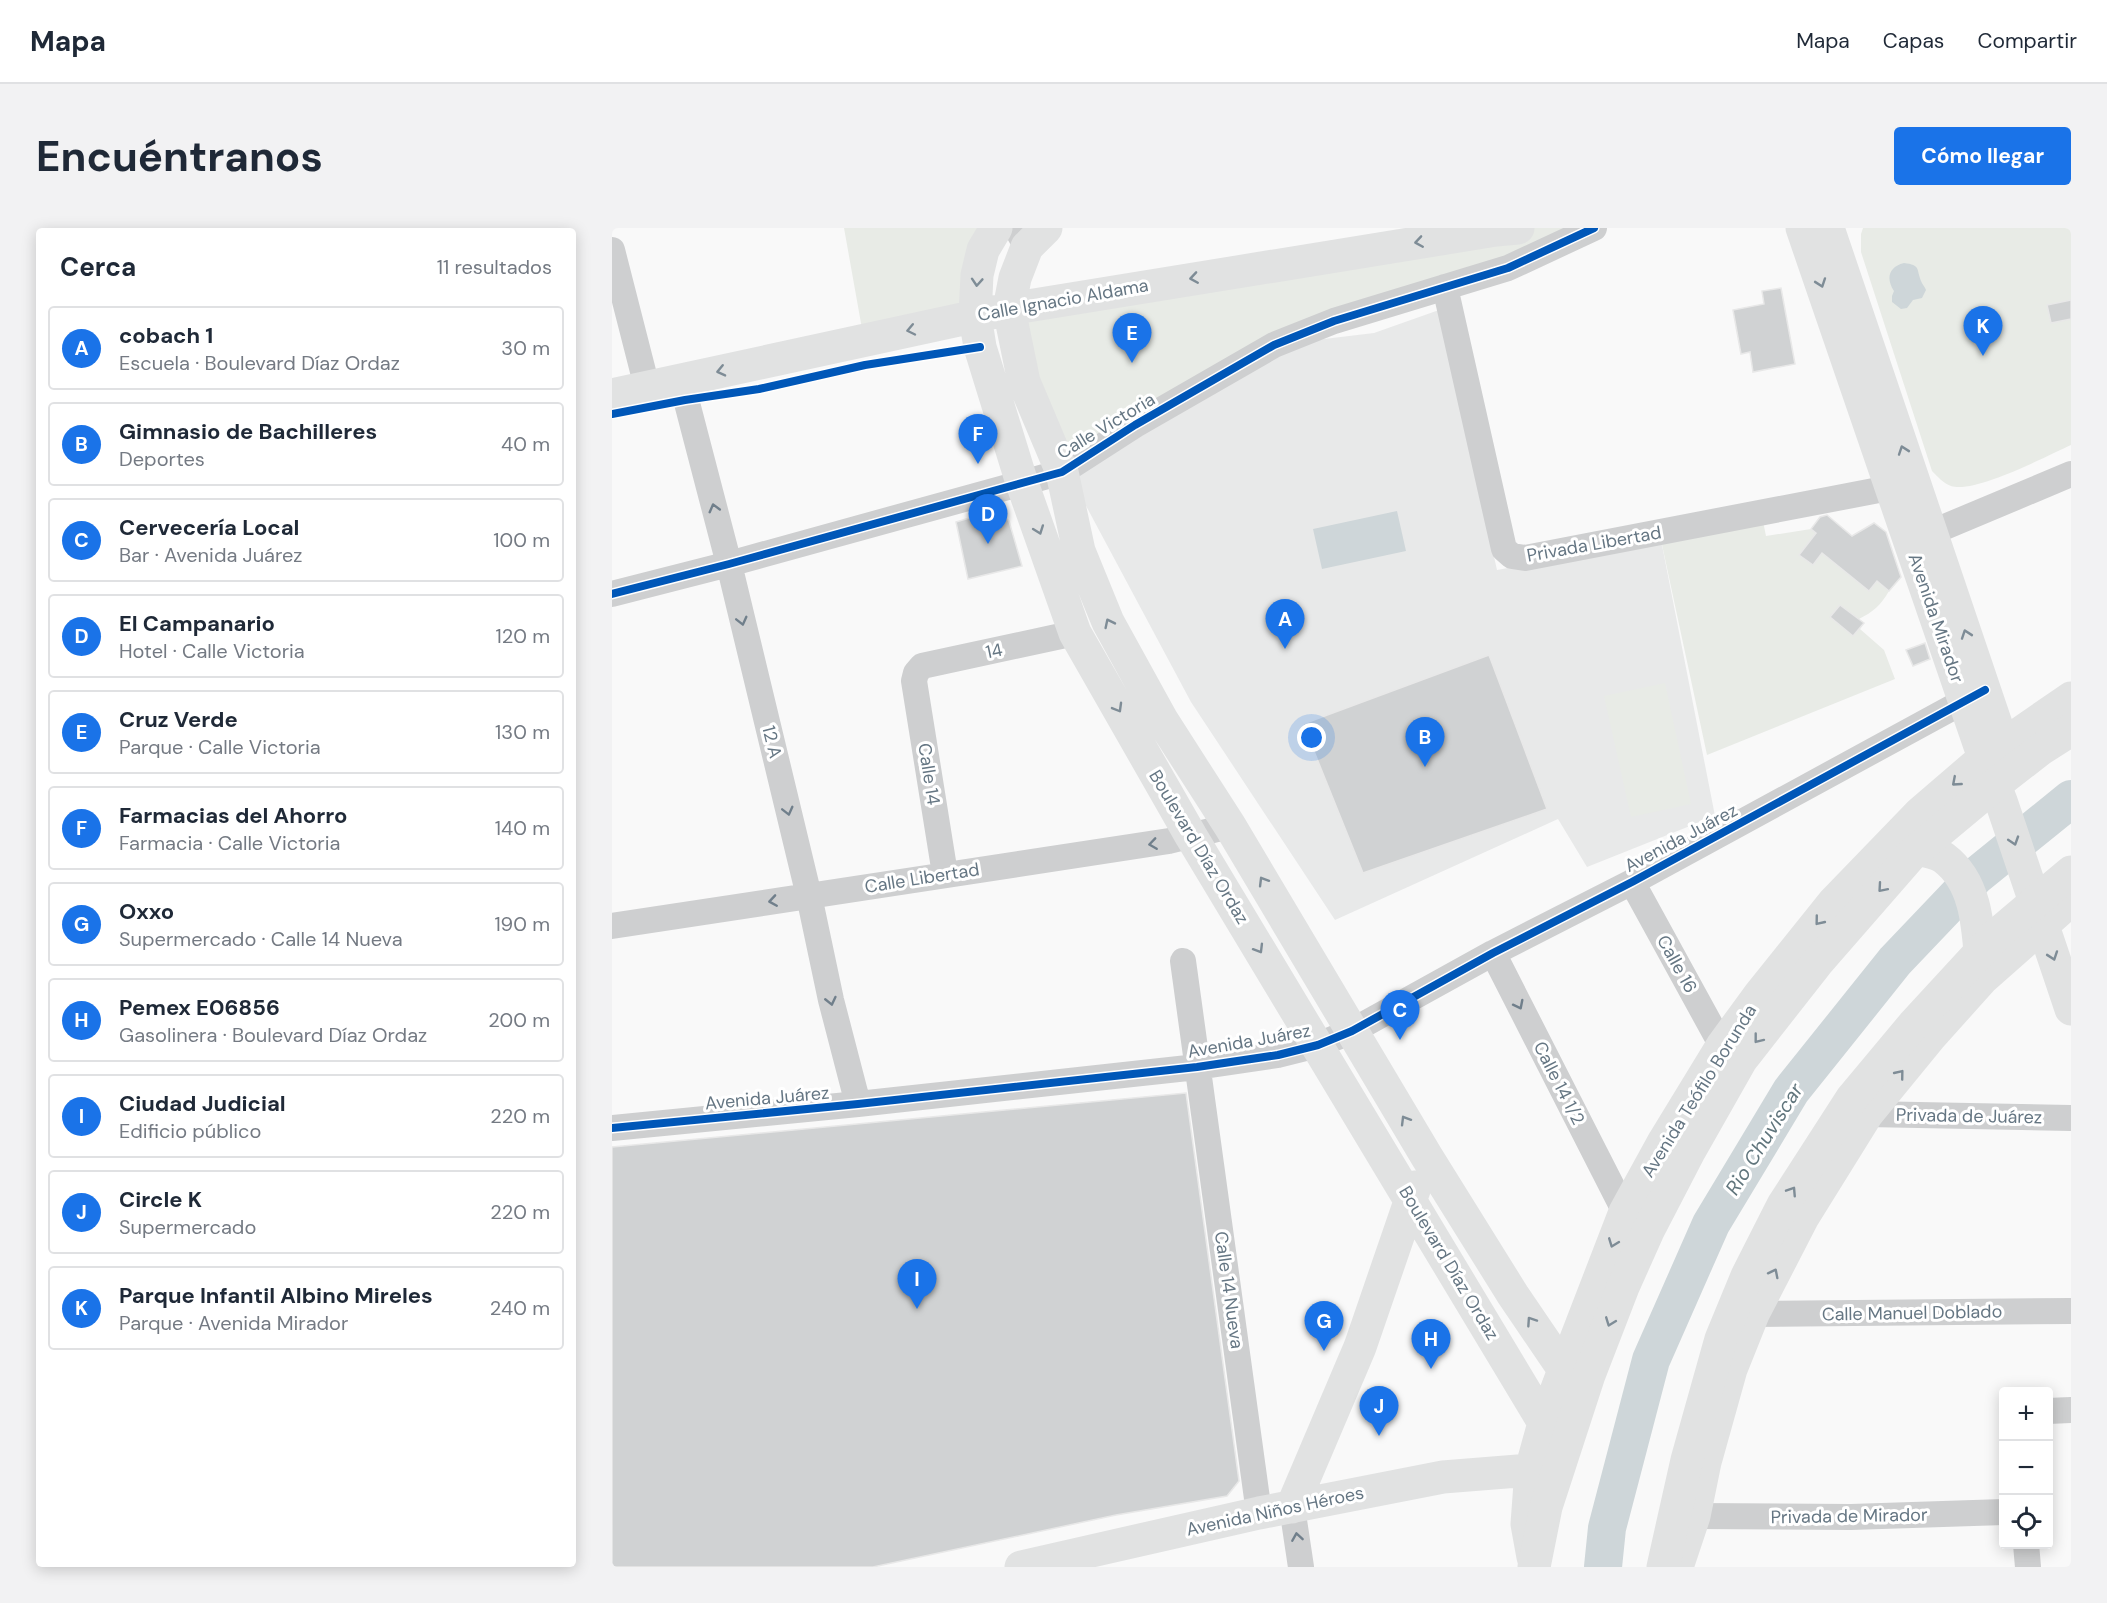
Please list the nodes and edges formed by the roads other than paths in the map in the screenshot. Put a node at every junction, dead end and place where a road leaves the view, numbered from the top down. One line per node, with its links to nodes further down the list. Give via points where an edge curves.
1 (996, 228): 10 (main road, Boulevard Díaz Ordaz, one-way to 10, via 983,249)
2 (1518, 228): 9 (main road, Calle Ignacio Aldama, one-way to 9)
3 (1594, 228): 8 (street, Calle Victoria, via 1508,268)
4 (1802, 228): 17 (main road, Avenida Mirador, one-way to 17)
5 (1828, 228): 17 (main road, Avenida Mirador, one-way to 5)
6 (1030, 234): 9 (main road, Boulevard Díaz Ordaz)
7 (612, 250): 12 (street)
8 (1445, 287): 14 (street, Calle Victoria, via 1334,321 1274,345); 17 (street, Privada Libertad, via 1504,549 1512,556 1525,558)
9 (1009, 309): 10 (main road, Calle Ignacio Aldama); 14 (main road, Boulevard Díaz Ordaz, via 1024,382)
10 (975, 316): 11 (main road, Calle Ignacio Aldama, one-way to 11); 16 (main road, Boulevard Díaz Ordaz, via 980,347)
11 (681, 380): 12 (main road, Calle Ignacio Aldama); 19 (street, 12 A, one-way to 11)
12 (647, 387): 13 (main road, Calle Ignacio Aldama)
13 (612, 395)
14 (1062, 472): 16 (street, Calle Victoria); 27 (main road, Boulevard Díaz Ordaz, one-way to 14, via 1162,720 1108,622 1079,550)
15 (2071, 474): 18 (street)
16 (1022, 483): 19 (street, Calle Victoria); 21 (main road, Boulevard Díaz Ordaz, one-way to 21)
17 (1903, 486): 18 (main road, Avenida Mirador)
18 (1921, 537): 23 (main road, Avenida Mirador)
19 (729, 564): 20 (street, Calle Victoria); 33 (street, 12 A, one-way to 33)
20 (612, 594)
21 (1075, 633): 22 (street, 14, via 922,666); 28 (main road, Boulevard Díaz Ordaz, one-way to 28)
22 (916, 673): 31 (street, Calle 14, via 914,681)
23 (1975, 696): 26 (main road, Avenida Mirador); 32 (street, Avenida Juárez)
24 (2071, 698): 26 (main road, Avenida Teófilo Borunda)
25 (2071, 730): 65 (main road, one-way to 65, via 1996,784 1911,854 1817,963 1741,1060 1690,1150 1627,1278 1589,1375 1546,1507)
26 (1993, 751): 29 (main road, Avenida Teófilo Borunda, one-way to 29); 30 (main road, Avenida Mirador)
27 (1230, 826): 28 (street, Calle Libertad); 41 (main road, Boulevard Díaz Ordaz, one-way to 27)
28 (1191, 836): 31 (street, Calle Libertad, one-way to 31); 42 (main road, Boulevard Díaz Ordaz, one-way to 42)
29 (1889, 845): 39 (main road, via 1943,858 1959,875 1977,915); 43 (main road, Avenida Teófilo Borunda, one-way to 43, via 1833,903)
30 (2048, 873): 34 (main road, Avenida Mirador); 68 (main road, one-way to 30, via 1687,1460 1721,1339 1783,1205 1852,1098)
31 (945, 874): 33 (street, Calle Libertad)
32 (1632, 882): 37 (street, Avenida Juárez); 43 (street, Calle 16)
33 (809, 896): 35 (street, Calle Libertad, one-way to 35); 45 (street, 12 A, one-way to 45)
34 (2058, 911): 36 (main road, Avenida Mirador); 39 (main road); 40 (main road, Avenida Mirador, one-way to 40)
35 (612, 926)
36 (2071, 941)
37 (1492, 953): 41 (street, Avenida Juárez); 51 (street, Calle 14 1/2, one-way to 51)
38 (1183, 961): 44 (street, Calle 14 Nueva)
39 (1982, 979): 46 (main road, one-way to 39)
40 (2071, 1009)
41 (1352, 1031): 42 (street, Avenida Juárez); 49 (main road, Boulevard Díaz Ordaz, one-way to 41)
42 (1318, 1045): 44 (street, Avenida Juárez); 50 (main road, Boulevard Díaz Ordaz)
43 (1722, 1046): 51 (main road, Avenida Teófilo Borunda)
44 (1197, 1066): 45 (street, Avenida Juárez); 61 (street, Calle 14 Nueva)
45 (858, 1104): 48 (street, Avenida Juárez)
46 (1868, 1114): 47 (street, Privada de Juárez); 53 (main road, one-way to 46, via 1803,1217)
47 (2071, 1119)
48 (612, 1128)
49 (1427, 1157): 50 (main road); 54 (main road, Boulevard Díaz Ordaz, one-way to 49)
50 (1410, 1200): 57 (main road, Boulevard Díaz Ordaz); 59 (main road, via 1360,1347)
51 (1625, 1212): 54 (main road, Avenida Teófilo Borunda, one-way to 54)
52 (2071, 1311): 53 (street, Calle Manuel Doblado)
53 (1753, 1314): 62 (main road, via 1731,1369)
54 (1564, 1370): 57 (main road, Avenida Teófilo Borunda)
55 (2071, 1410): 56 (street)
56 (2053, 1411)
57 (1544, 1423): 58 (main road, Avenida Teófilo Borunda)
58 (1531, 1470): 59 (main road, Avenida Niños Héroes, via 1443,1477); 65 (main road, Avenida Teófilo Borunda, via 1527,1524)
59 (1292, 1507): 61 (main road, Avenida Niños Héroes); 67 (street, one-way to 59)
60 (1999, 1512): 62 (street, Privada de Mirador)
61 (1259, 1513): 64 (main road, Avenida Niños Héroes)
62 (1694, 1516): 69 (main road)
63 (2026, 1549): 70 (street)
64 (1108, 1558): 66 (main road, Avenida Niños Héroes)
65 (1534, 1565)
66 (1021, 1567)
67 (1301, 1567)
68 (1663, 1567)
69 (1677, 1567)
70 (2028, 1567)

